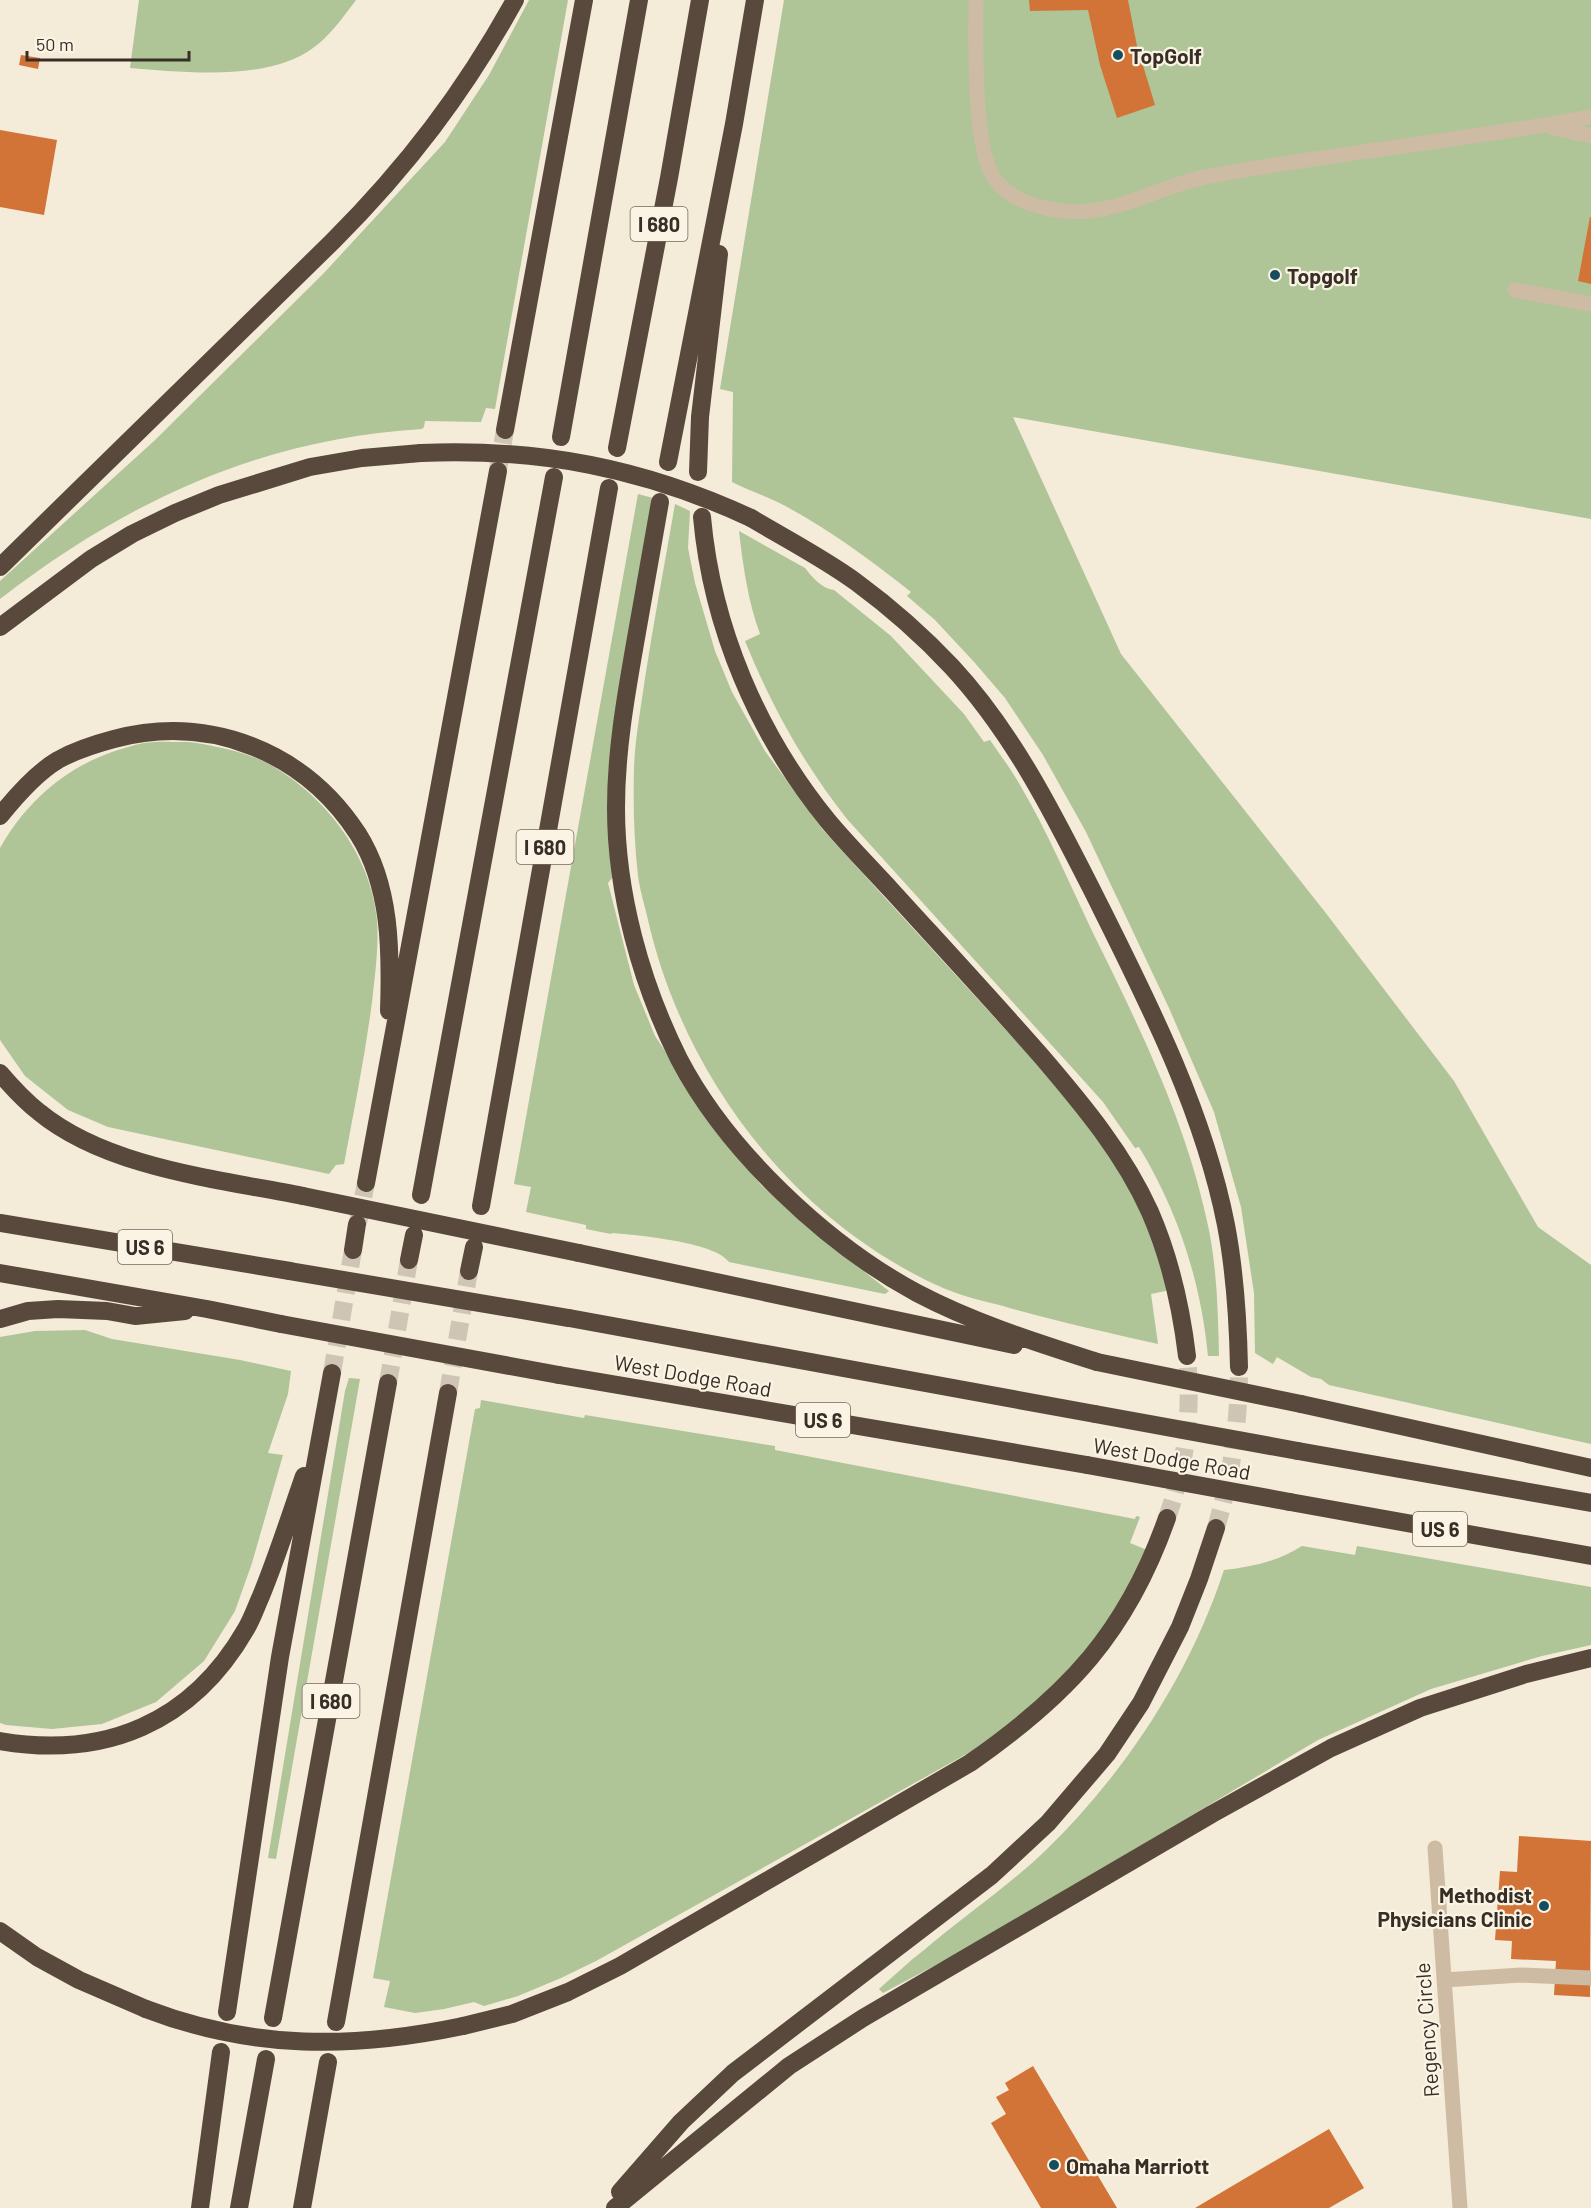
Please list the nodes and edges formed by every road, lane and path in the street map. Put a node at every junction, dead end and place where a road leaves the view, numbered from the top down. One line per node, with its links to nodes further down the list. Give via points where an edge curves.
1 (515, 0): 23 (highway, via 451,103 380,193)
2 (584, 0): 13 (highway)
3 (639, 0): 14 (highway, I 680)
4 (700, 0): 15 (highway, I 680)
5 (755, 0): 8 (highway)
6 (976, 0): 9 (street, via 978,97 989,168 994,180 1005,190 1053,210 1108,208 1192,179)
7 (1591, 117): 9 (street)
8 (734, 124): 16 (highway); 18 (highway, via 701,405)
9 (1544, 126): 10 (street)
10 (1591, 136)
11 (1515, 290): 12 (street)
12 (1591, 304)
13 (505, 430)
14 (561, 437)
15 (617, 448)
16 (668, 462)
17 (498, 471): 27 (highway)
18 (698, 472)
19 (554, 477): 29 (highway, I 680)
20 (609, 488): 30 (highway, I 680)
21 (660, 502): 42 (highway, via 623,709 616,811 627,906 639,955 680,1059 707,1105 749,1157 831,1236 914,1291 985,1325)
22 (702, 517): 41 (highway, via 722,625 740,673 791,770 828,821 1015,1026 1114,1147 1143,1198 1164,1249 1178,1298)
23 (0, 567)
24 (0, 627): 43 (highway, bridge, via 91,559 175,513 310,467 362,458 491,452 611,468 695,494 751,518 855,581 923,638 980,701 1050,806 1127,961 1200,1130 1232,1255)
25 (0, 816): 27 (highway, via 30,782 57,760 90,745 135,734 171,730 245,742 308,778 335,804 358,836 384,905 390,979)
26 (0, 1073): 42 (highway, bridge, via 40,1113 85,1141 150,1165)
27 (386, 1073): 28 (highway)
28 (366, 1183)
29 (421, 1195)
30 (481, 1206)
31 (0, 1223): 49 (highway, West Dodge Road / US 6, bridge, via 569,1318)
32 (357, 1224): 35 (highway)
33 (414, 1235): 36 (highway)
34 (474, 1247): 37 (highway)
35 (353, 1250)
36 (410, 1260)
37 (469, 1271)
38 (0, 1273): 39 (highway, West Dodge Road / US 6)
39 (207, 1309): 40 (highway, via 135,1316 58,1309 28,1311); 52 (highway, West Dodge Road / US 6, bridge, via 559,1375)
40 (0, 1319)
41 (1187, 1356)
42 (1097, 1362): 48 (highway, bridge)
43 (1239, 1367)
44 (332, 1373): 47 (highway)
45 (388, 1383): 60 (highway, I 680)
46 (448, 1394): 61 (highway, I 680)
47 (322, 1423): 54 (highway, via 248,1628 225,1663 202,1688 146,1727 111,1738 50,1746); 59 (highway, via 280,1657)
48 (1591, 1468)
49 (1591, 1503)
50 (1167, 1518): 56 (highway, bridge, via 1135,1595 1105,1640 1048,1704 1000,1742 620,1966 512,2014 383,2040 305,2042 241,2036 201,2028 146,2009 79,1980 37,1957)
51 (1216, 1527): 68 (highway, via 1193,1596 1156,1677 1107,1754 1062,1808 992,1875 734,2073 681,2122)
52 (1591, 1556)
53 (1591, 1658): 69 (highway, via 1420,1708 1331,1748 1222,1809 873,2012 789,2066)
54 (0, 1741)
55 (1435, 1848): 58 (street, Regency Circle)
56 (0, 1930)
57 (1591, 1978): 58 (street, via 1521,1975)
58 (1444, 1980): 70 (street, Regency Circle)
59 (227, 2012)
60 (273, 2018)
61 (336, 2022)
62 (221, 2052): 65 (highway)
63 (266, 2059): 66 (highway)
64 (328, 2062): 67 (highway)
65 (200, 2208)
66 (239, 2208)
67 (302, 2208)
68 (607, 2208)
69 (615, 2208)
70 (1460, 2208)

